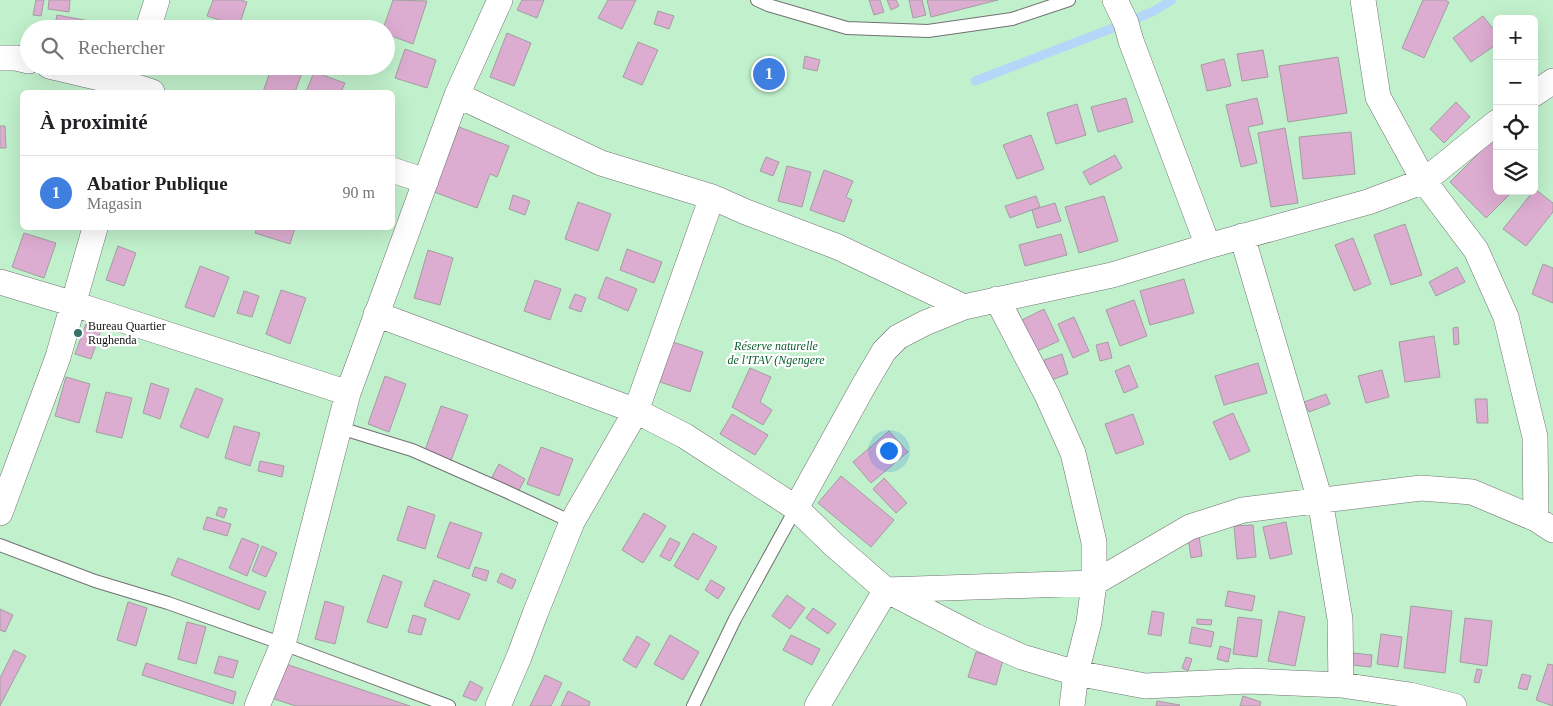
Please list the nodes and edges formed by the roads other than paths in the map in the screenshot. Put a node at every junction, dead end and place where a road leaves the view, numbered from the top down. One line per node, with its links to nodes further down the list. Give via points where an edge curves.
1 (157, 0): 7 (street)
2 (500, 0): 14 (street)
3 (756, 0): 4 (lane, via 847,28 928,31 1012,19)
4 (1069, 0)
5 (1115, 0): 22 (street)
6 (1363, 0): 18 (street, via 1378,98)
7 (151, 20)
8 (0, 58): 9 (street)
9 (20, 59)
10 (92, 75): 12 (street)
11 (1553, 81): 13 (street)
12 (136, 84)
13 (1538, 91)
14 (457, 95): 17 (street); 19 (street, via 601,163)
15 (1493, 125): 18 (street)
16 (395, 171): 17 (street)
17 (426, 181): 27 (street)
18 (1424, 181): 21 (street, via 1368,202); 35 (street, via 1476,250 1506,317 1535,437)
19 (712, 197): 26 (street, via 838,247); 29 (street)
20 (94, 230): 25 (street)
21 (1242, 236): 22 (street); 31 (street)
22 (1208, 246): 24 (street, via 1112,275)
23 (0, 282): 25 (street)
24 (997, 299): 26 (street); 37 (street, via 1047,394 1073,453 1094,542)
25 (74, 304): 28 (street); 33 (street, via 58,357)
26 (964, 306): 32 (street, via 898,336 884,351)
27 (376, 314): 28 (street); 29 (street)
28 (348, 393): 30 (street)
29 (636, 411): 32 (street, via 685,436); 34 (street)
30 (340, 428): 34 (lane, via 412,450); 39 (street)
31 (1320, 500): 35 (street, via 1421,488 1472,492); 37 (street, via 1243,510 1190,527); 41 (street, via 1340,619)
32 (796, 508): 38 (street); 45 (lane, via 735,619)
33 (0, 513)
34 (572, 522): 44 (street)
35 (1545, 525)
36 (0, 545): 39 (lane, via 95,581)
37 (1094, 583): 38 (street); 40 (street, via 1090,622)
38 (886, 590): 40 (street, via 1022,657); 46 (street)
39 (283, 644): 42 (street); 43 (lane)
40 (1076, 673): 41 (street, via 1145,686 1249,681); 47 (street)
41 (1341, 685): 48 (street, via 1410,695)
42 (257, 706)
43 (449, 706)
44 (498, 706)
45 (693, 706)
46 (817, 706)
47 (1072, 706)
48 (1454, 706)

